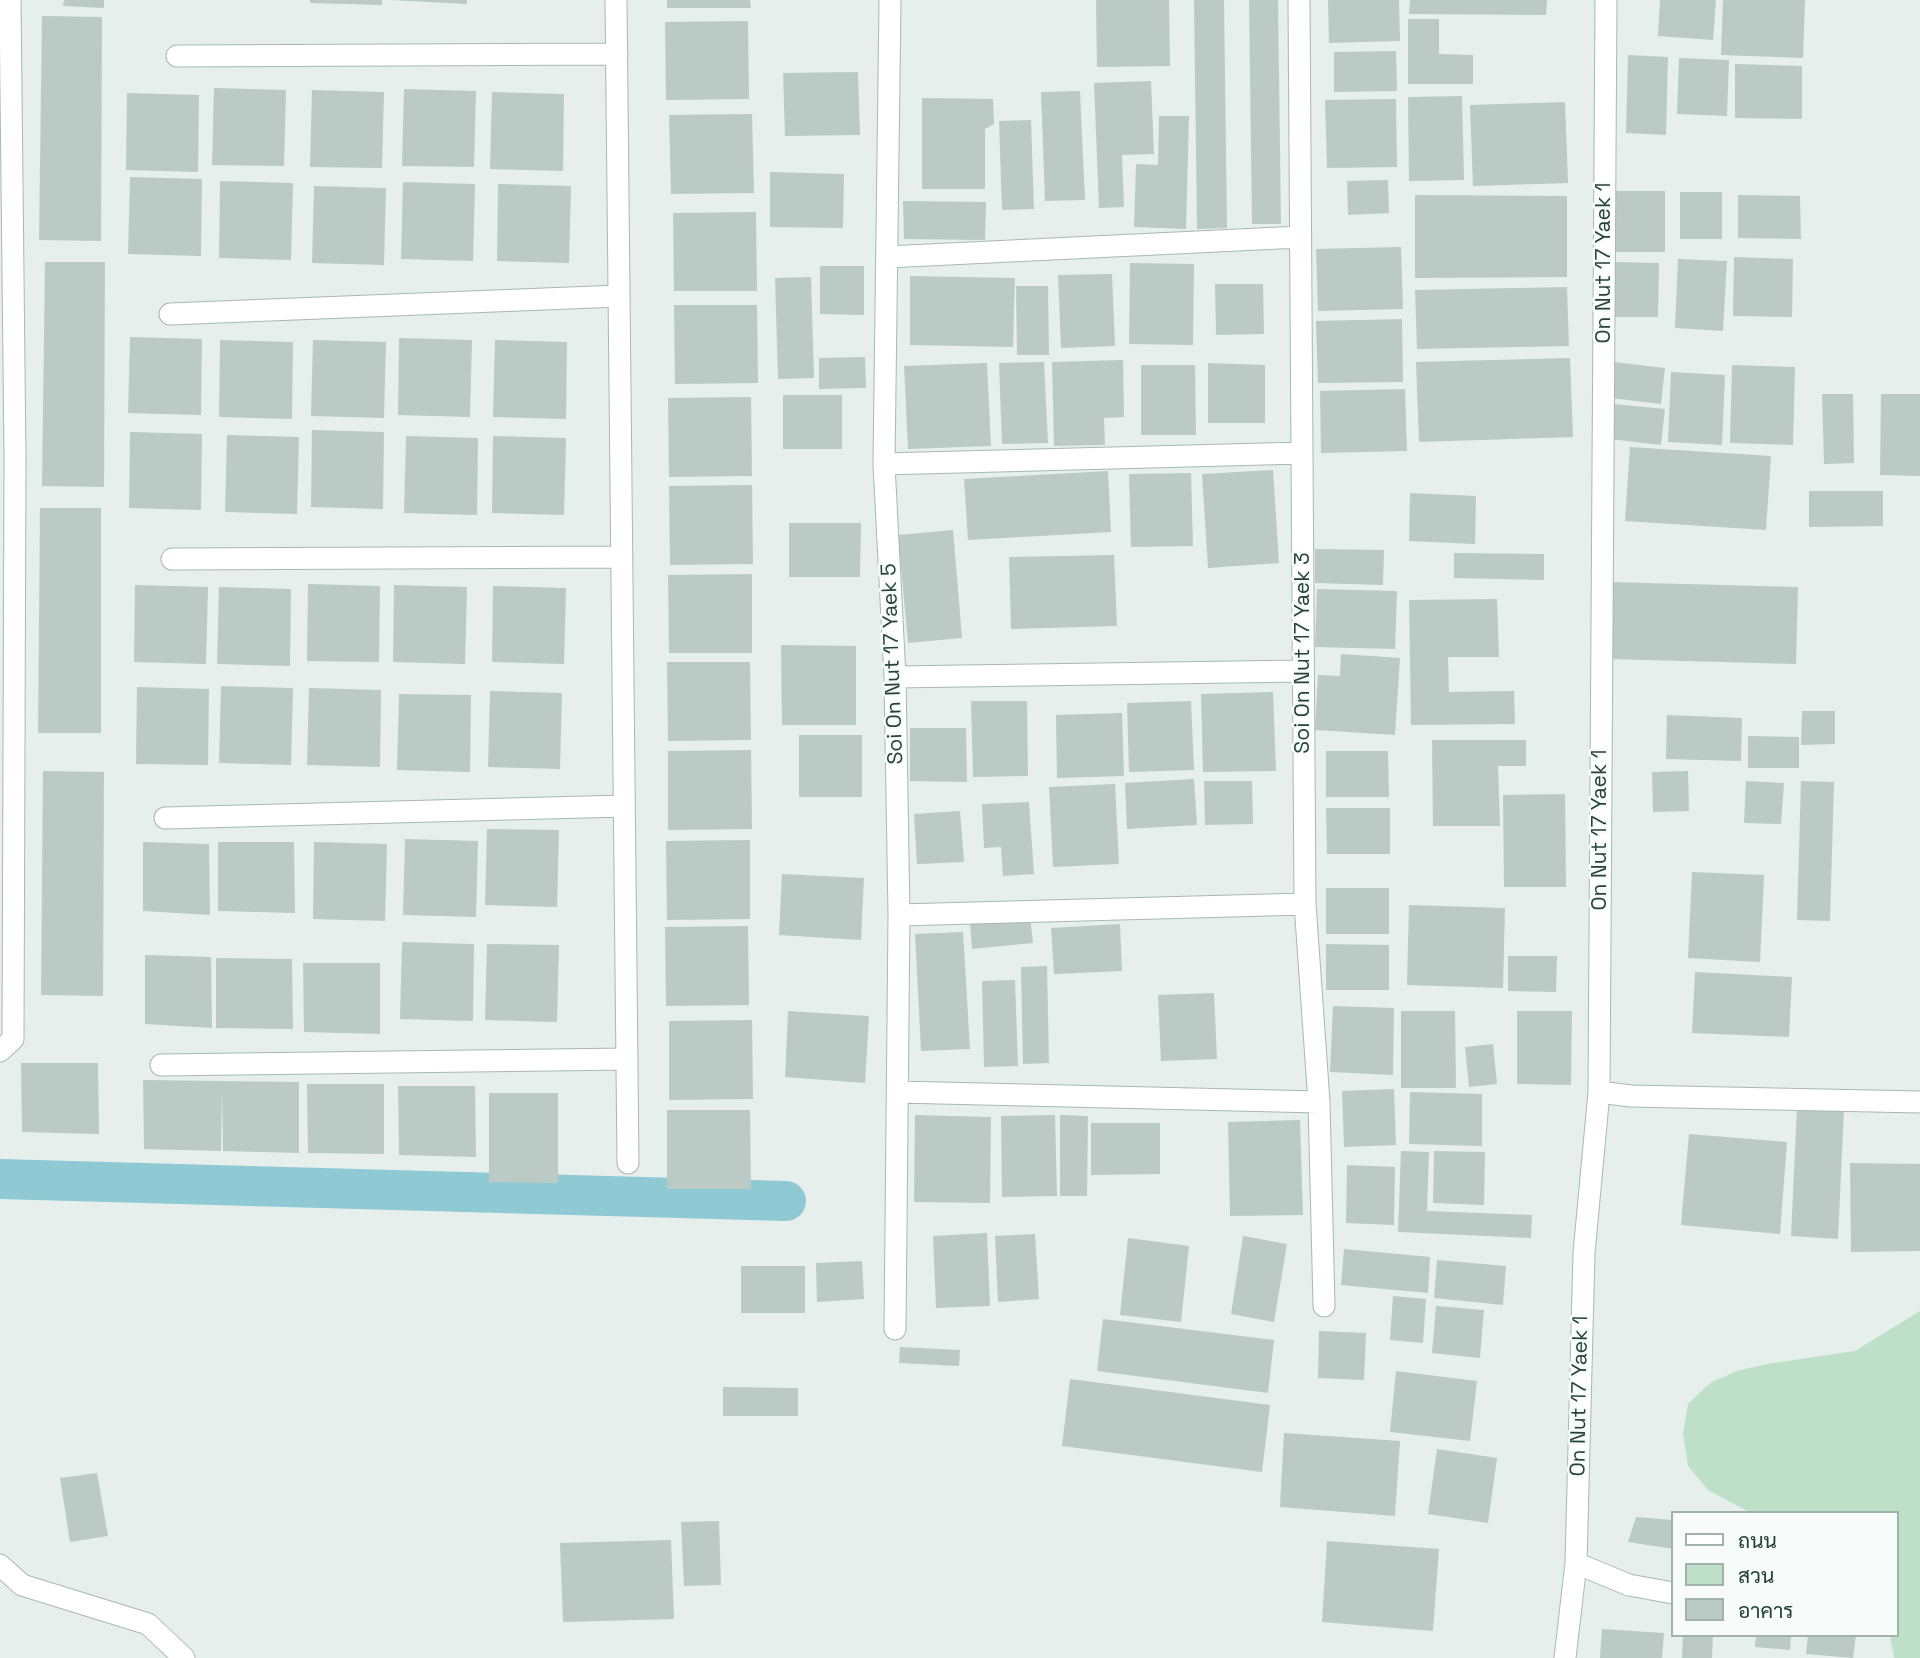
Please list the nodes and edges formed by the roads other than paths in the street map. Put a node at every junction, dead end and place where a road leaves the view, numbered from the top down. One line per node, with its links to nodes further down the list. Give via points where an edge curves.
1 (10, 0): 13 (street)
2 (616, 0): 6 (street)
3 (890, 0): 9 (street, Soi On Nut 17 Yaek 5)
4 (1299, 0): 8 (street, Soi On Nut 17 Yaek 3)
5 (1606, 0): 27 (street, On Nut 17 Yaek 1)
6 (617, 54): 7 (street); 10 (street)
7 (177, 56)
8 (1300, 237): 9 (street); 12 (street, Soi On Nut 17 Yaek 3)
9 (887, 257): 14 (street, Soi On Nut 17 Yaek 5)
10 (619, 296): 11 (street); 15 (street)
11 (170, 314)
12 (1302, 453): 14 (street); 17 (street, Soi On Nut 17 Yaek 3)
13 (8, 456): 23 (street, via 13,1039)
14 (884, 464): 18 (street, Soi On Nut 17 Yaek 5)
15 (622, 557): 16 (street); 19 (street)
16 (172, 559)
17 (1302, 671): 18 (street); 21 (street, Soi On Nut 17 Yaek 3)
18 (895, 677): 22 (street, Soi On Nut 17 Yaek 5)
19 (624, 806): 20 (street); 24 (street)
20 (165, 818)
21 (1305, 904): 22 (street); 28 (street, Soi On Nut 17 Yaek 3)
22 (899, 915): 26 (street, Soi On Nut 17 Yaek 5)
23 (0, 1051)
24 (627, 1059): 25 (street); 30 (street)
25 (162, 1065)
26 (898, 1092): 28 (street); 32 (street, Soi On Nut 17 Yaek 5)
27 (1599, 1092): 29 (street); 33 (street, On Nut 17 Yaek 1, via 1584,1252)
28 (1319, 1102): 31 (street, Soi On Nut 17 Yaek 3)
29 (1920, 1102)
30 (628, 1163)
31 (1324, 1306)
32 (895, 1329)
33 (1576, 1563): 35 (street, via 1629,1584); 37 (street, On Nut 17 Yaek 1)
34 (0, 1564): 36 (street, via 22,1585 148,1624)
35 (1672, 1593)
36 (184, 1658)
37 (1565, 1658)

